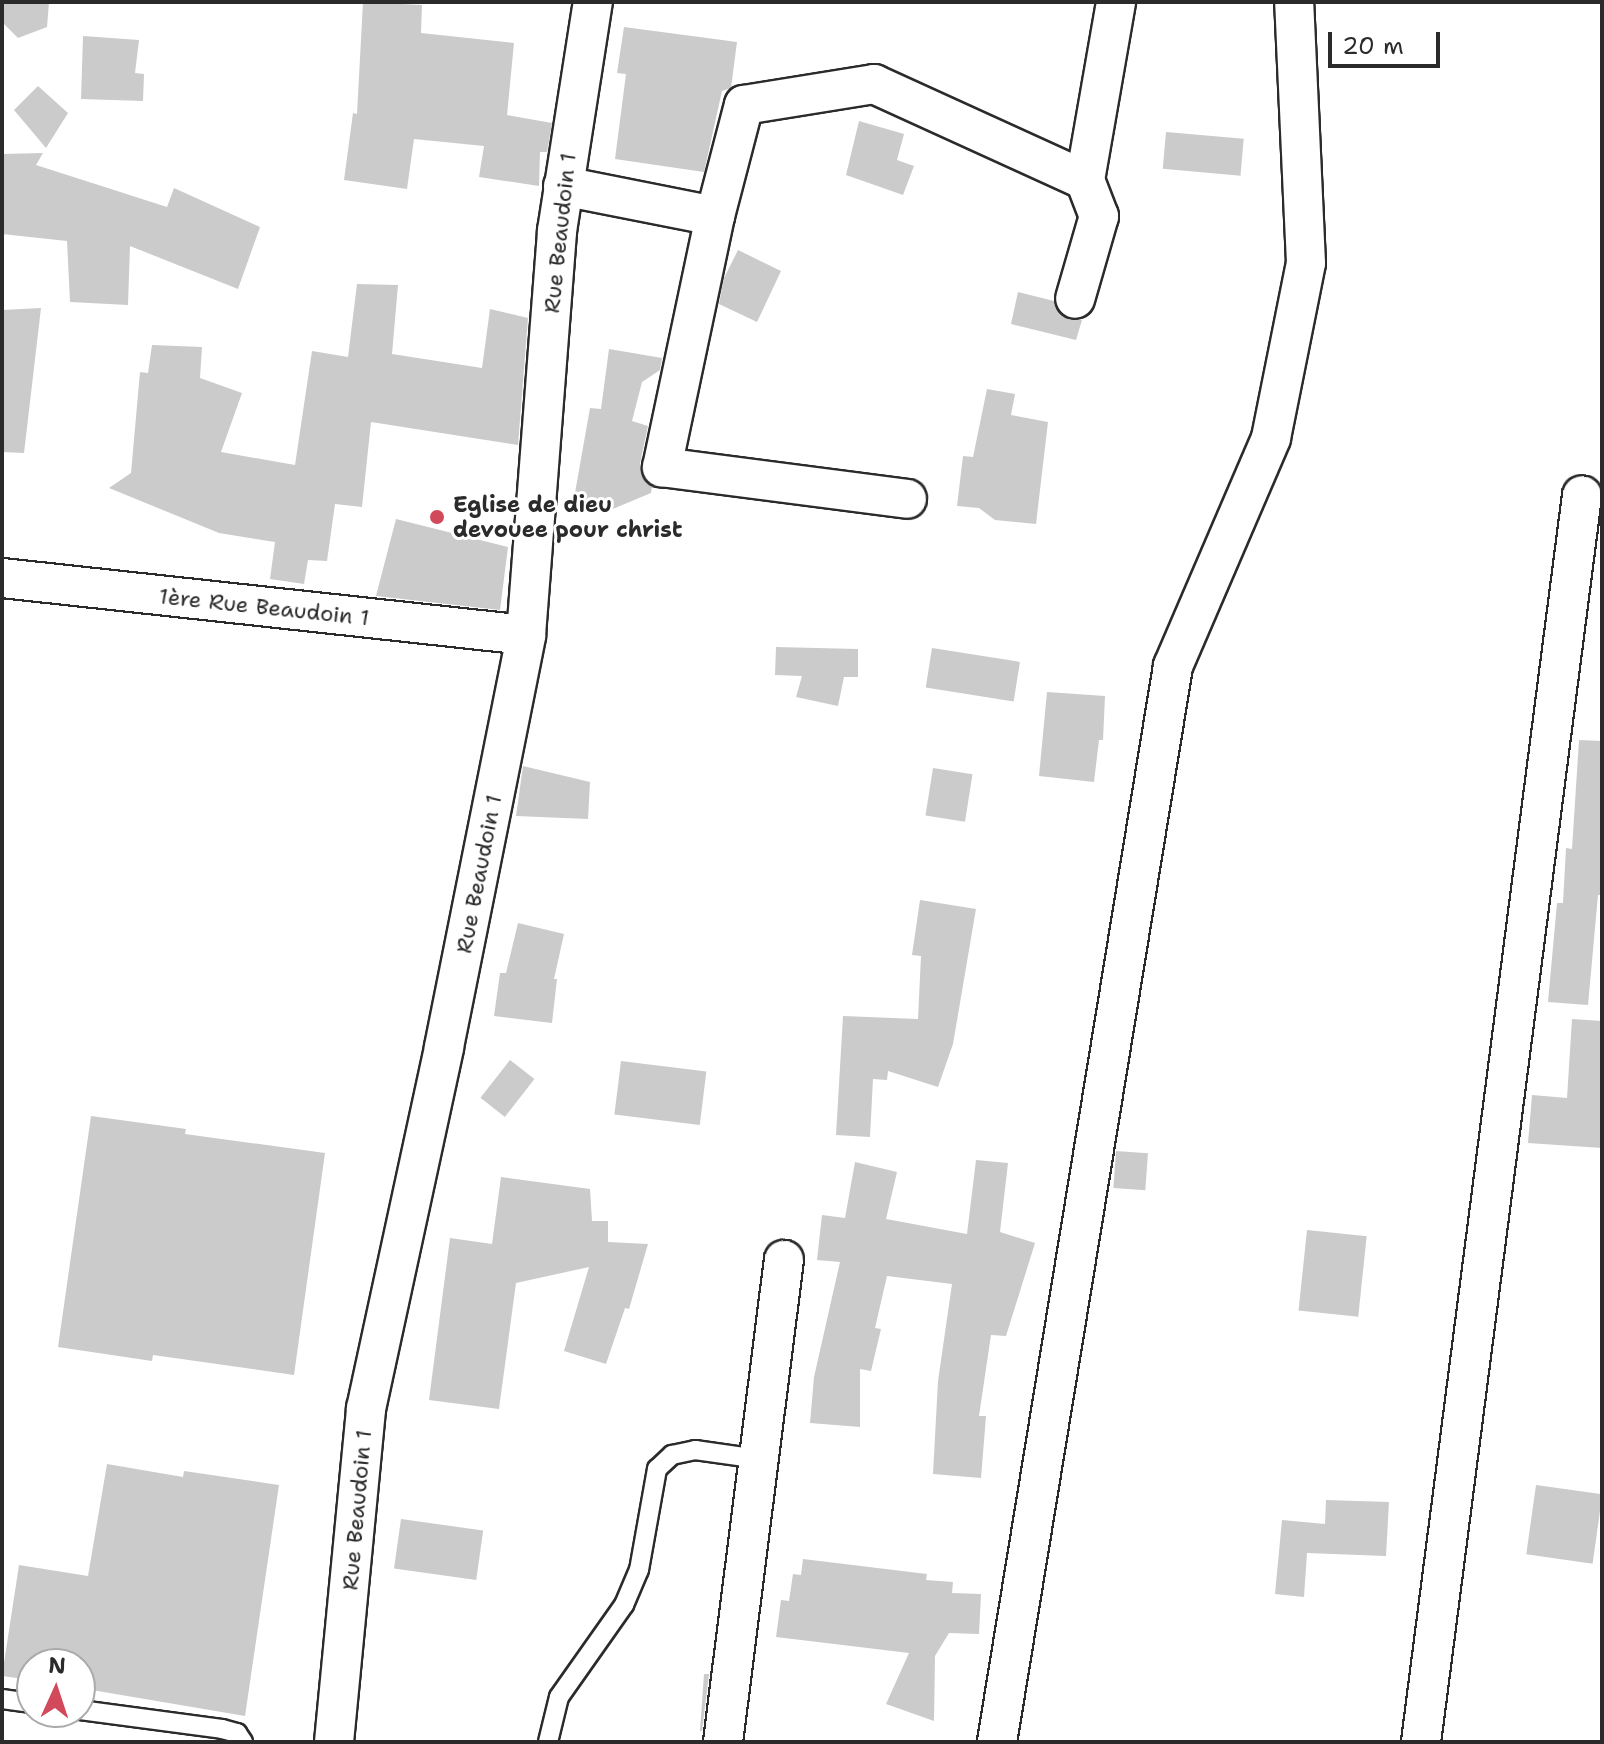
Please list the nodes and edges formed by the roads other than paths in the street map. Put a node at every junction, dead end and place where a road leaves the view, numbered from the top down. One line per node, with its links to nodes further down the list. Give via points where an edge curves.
1 (593, 2): 5 (street, Rue Beaudoin 1)
2 (1116, 2): 4 (street)
3 (1294, 2): 19 (street, via 1306,263 1271,438 1173,666)
4 (1085, 180): 6 (street, via 874,84 744,105); 7 (street, via 1099,216)
5 (563, 186): 6 (street); 11 (street, Rue Beaudoin 1)
6 (715, 216): 9 (street, via 662,467)
7 (1075, 299)
8 (1582, 495): 20 (street)
9 (907, 499)
10 (2, 578): 11 (street, 1ère Rue Beaudoin 1)
11 (526, 635): 16 (street, Rue Beaudoin 1, via 366,1409)
12 (784, 1260): 13 (street)
13 (759, 1459): 17 (lane, via 695,1450 672,1455 657,1469 634,1581 624,1605 559,1697); 18 (street)
14 (96, 1712): 15 (lane, via 222,1729 237,1733)
15 (243, 1742)
16 (334, 1742)
17 (548, 1742)
18 (723, 1742)
19 (997, 1742)
20 (1421, 1742)

